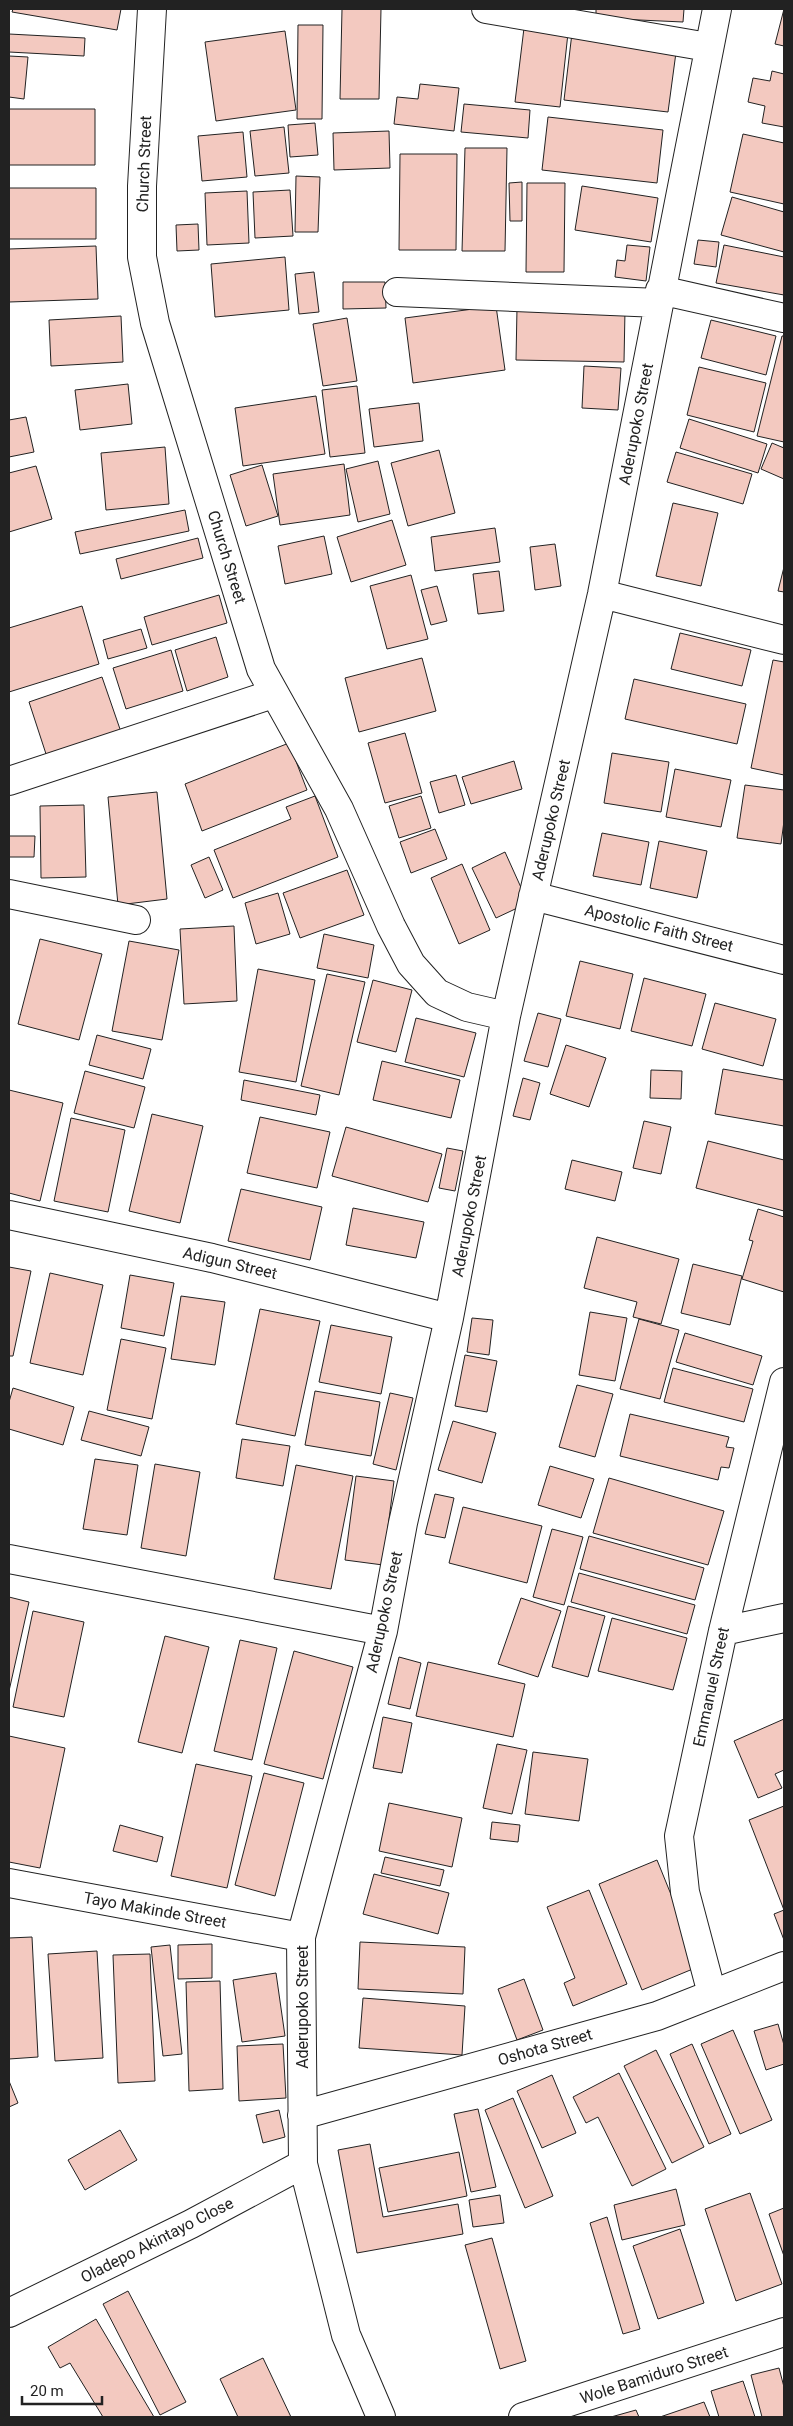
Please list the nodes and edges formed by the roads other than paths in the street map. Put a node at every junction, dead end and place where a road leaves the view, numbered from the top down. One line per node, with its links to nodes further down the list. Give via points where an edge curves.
1 (152, 9): 10 (street, Church Street, via 142,186 142,257 155,323 261,669)
2 (486, 9): 4 (street)
3 (717, 9): 4 (street, Aderupoko Street)
4 (708, 47): 6 (street, Aderupoko Street)
5 (397, 292): 6 (street)
6 (660, 297): 7 (street); 8 (street, Aderupoko Street)
7 (784, 318)
8 (602, 594): 9 (street); 13 (street, Aderupoko Street)
9 (784, 640)
10 (273, 694): 11 (street); 16 (street, Church Street, via 339,809 391,926 412,964 437,993 467,1007)
11 (9, 781)
12 (9, 894): 14 (street)
13 (533, 896): 15 (street, Apostolic Faith Street); 16 (street, Aderupoko Street)
14 (136, 920)
15 (784, 960)
16 (506, 1016): 18 (street, Aderupoko Street)
17 (9, 1215): 18 (street, Adigun Street, via 212,1258)
18 (450, 1318): 22 (street, Aderupoko Street, via 403,1523)
19 (784, 1382): 23 (street, Emmanuel Street)
20 (9, 1559): 22 (street)
21 (784, 1618): 23 (street)
22 (383, 1631): 25 (street, Aderupoko Street)
23 (723, 1631): 27 (street, Emmanuel Street, via 679,1836 685,1892)
24 (9, 1883): 25 (street, Tayo Makinde Street)
25 (301, 1937): 28 (street, Aderupoko Street)
26 (784, 1966): 27 (street, Oshota Street)
27 (712, 1994): 28 (street, Oshota Street, via 657,2016)
28 (302, 2115): 29 (street, Aderupoko Street)
29 (303, 2164): 30 (street, Oladepo Akintayo Close, via 191,2224); 32 (street, Aderupoko Street, via 346,2335)
30 (9, 2313)
31 (784, 2332): 33 (street, Wole Bamiduro Street)
32 (381, 2417)
33 (523, 2417)

